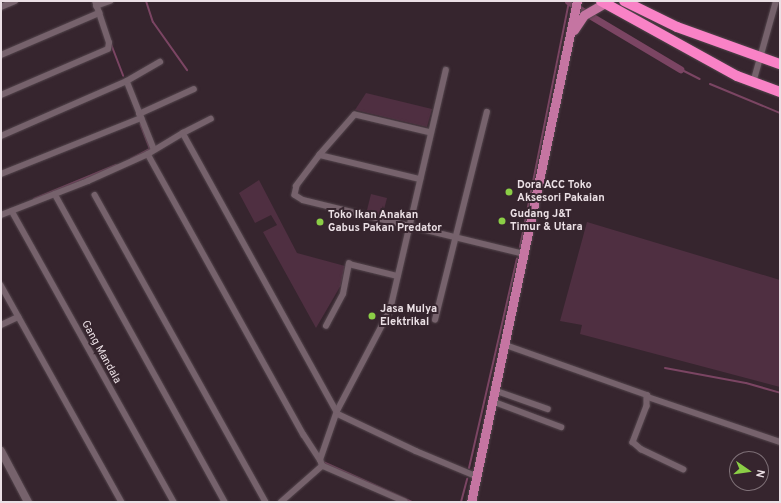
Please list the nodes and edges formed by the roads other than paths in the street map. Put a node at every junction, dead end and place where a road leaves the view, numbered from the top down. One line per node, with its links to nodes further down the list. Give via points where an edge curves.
1 (15, 1): 8 (street)
2 (110, 1): 7 (street)
3 (624, 1): 12 (highway, via 677,27)
4 (776, 1): 12 (street)
5 (577, 2): 10 (main road)
6 (603, 2): 10 (main road, via 584,15); 17 (highway)
7 (95, 3): 9 (street)
8 (1, 6)
9 (99, 13): 11 (street); 20 (street, via 109,43 108,49)
10 (571, 36): 38 (main road)
11 (1, 55)
12 (760, 58): 14 (highway); 17 (street)
13 (160, 62): 16 (street)
14 (780, 64)
15 (446, 70): 25 (street)
16 (126, 81): 22 (street); 26 (street)
17 (753, 84): 19 (highway)
18 (194, 89): 22 (street)
19 (780, 92)
20 (1, 95)
21 (487, 112): 37 (street)
22 (140, 116): 27 (street); 30 (street)
23 (211, 119): 24 (street)
24 (183, 133): 27 (street); 50 (street)
25 (431, 133): 29 (street, via 355,115); 31 (street)
26 (1, 136)
27 (154, 149): 28 (street)
28 (148, 154): 32 (street); 54 (street)
29 (320, 155): 31 (street); 36 (street, via 297,186 295,195 303,200)
30 (1, 174)
31 (420, 179): 36 (street)
32 (54, 194): 34 (street); 61 (street)
33 (95, 195): 62 (street)
34 (12, 211): 35 (street); 60 (street, Gang Mandala)
35 (1, 215)
36 (410, 226): 37 (street); 39 (street)
37 (456, 238): 38 (street); 42 (street)
38 (524, 254): 45 (main road)
39 (398, 276): 44 (street, via 349,264 343,294); 50 (street, via 390,310)
40 (1, 285): 41 (street)
41 (18, 317): 43 (street); 59 (street)
42 (435, 320)
43 (1, 325)
44 (326, 326)
45 (503, 344): 46 (main road); 47 (street, via 643,392)
46 (494, 390): 48 (main road); 49 (street)
47 (648, 397): 52 (street); 55 (street, via 643,420 632,442)
48 (492, 401): 51 (street); 56 (main road)
49 (548, 409)
50 (336, 411): 54 (street); 56 (street, via 374,432)
51 (561, 427)
52 (780, 442)
53 (1, 450): 58 (street)
54 (321, 462): 63 (street); 64 (street)
55 (683, 469)
56 (476, 476): 57 (main road)
57 (472, 501)
58 (28, 502)
59 (122, 502)
60 (174, 502)
61 (225, 502)
62 (266, 502)
63 (281, 502)
64 (405, 502)

